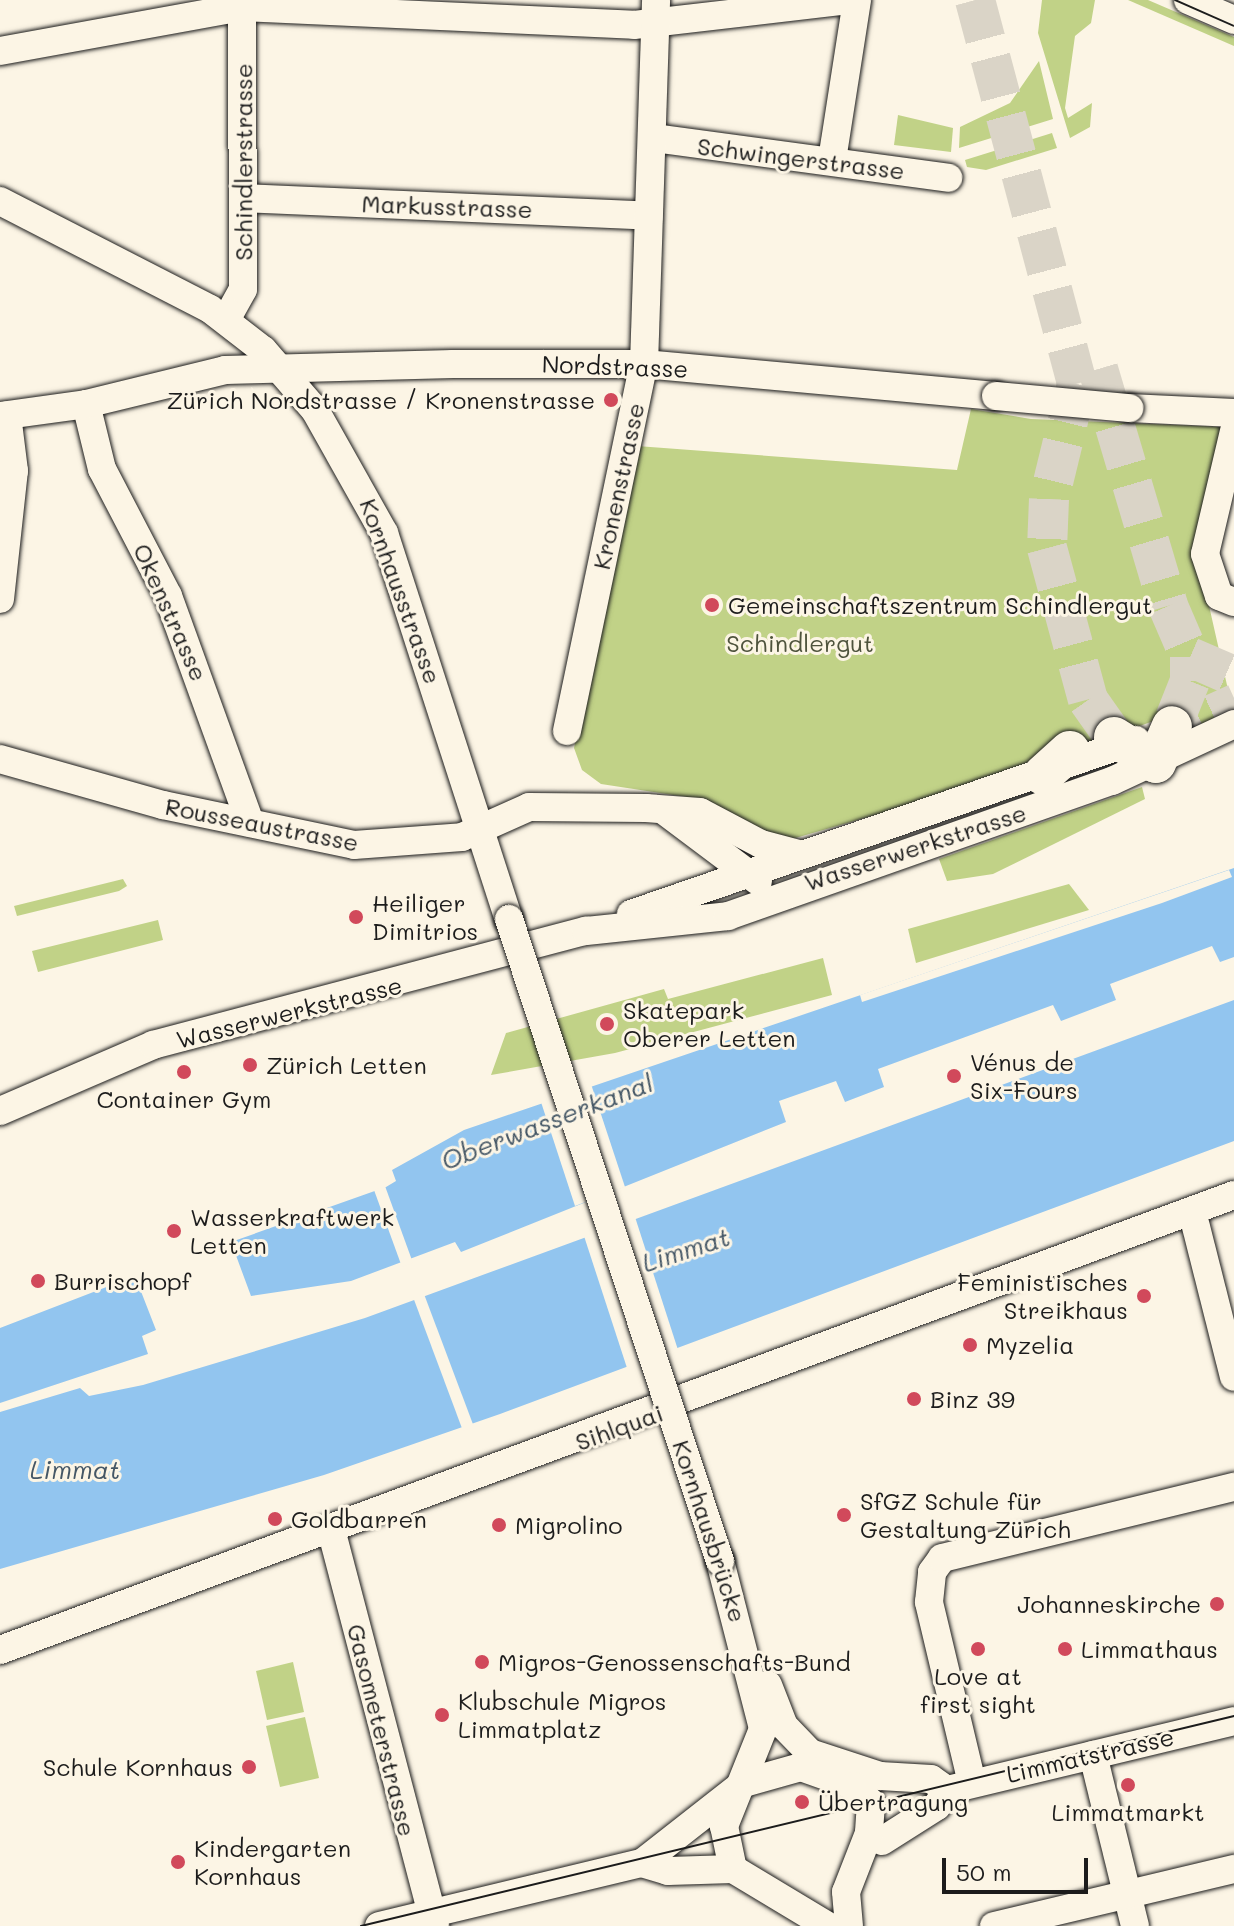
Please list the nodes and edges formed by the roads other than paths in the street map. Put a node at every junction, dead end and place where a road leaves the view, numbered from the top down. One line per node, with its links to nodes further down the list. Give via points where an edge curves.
1 (854, 0): 5 (street); 9 (street)
2 (1188, 0): 6 (street)
3 (242, 3): 4 (street); 7 (street); 11 (street, Schindlerstrasse)
4 (443, 7): 5 (street)
5 (656, 12): 8 (street, Kronenstrasse)
6 (1234, 20)
7 (0, 51)
8 (654, 138): 9 (street, Schwingerstrasse); 13 (street, Kronenstrasse)
9 (832, 160): 10 (street, Schwingerstrasse)
10 (948, 178)
11 (244, 198): 13 (street, Markusstrasse); 14 (street, Schindlerstrasse, via 243,289)
12 (0, 201): 14 (street, Kornhausstrasse)
13 (649, 216): 15 (street, Kronenstrasse)
14 (226, 320): 16 (street, Kornhausstrasse)
15 (644, 364): 16 (street, Nordstrasse); 18 (street, Nordstrasse, bridge); 25 (street, Kronenstrasse)
16 (282, 370): 17 (street, Nordstrasse, via 225,370); 31 (street, Kornhausstrasse, via 372,505)
17 (86, 404): 19 (street, Nordstrasse); 30 (street, Okenstrasse, via 102,469 168,596)
18 (1234, 413)
19 (3, 416): 21 (street, via 14,471)
20 (1234, 431): 22 (street, via 1205,554)
21 (0, 599)
22 (1226, 599)
23 (1234, 724): 28 (street, Wasserwerkstrasse)
24 (1172, 726): 26 (street, Wasserwerkstrasse); 28 (highway)
25 (567, 731)
26 (1117, 740): 28 (highway); 34 (street, Wasserwerkstrasse)
27 (0, 759): 30 (street, Rousseaustrasse)
28 (1156, 763): 36 (street, Wasserwerkstrasse)
29 (666, 812): 31 (street, Rousseaustrasse, via 529,807); 32 (street); 33 (street, Rousseaustrasse, via 700,812)
30 (250, 823): 31 (street, Rousseaustrasse, via 371,846 435,843)
31 (482, 828): 38 (street, Kornhausstrasse)
32 (691, 833): 35 (street); 37 (street, via 702,863)
33 (746, 838): 34 (street, Rousseaustrasse); 35 (street)
34 (802, 855): 35 (street, Wasserwerkstrasse)
35 (747, 876): 36 (street); 37 (street, Wasserwerkstrasse)
36 (781, 892): 37 (street, Wasserwerkstrasse, via 728,916)
37 (690, 903): 39 (street, Wasserwerkstrasse, via 153,1045)
38 (509, 919): 45 (street, Kornhausbrücke, bridge)
39 (0, 1111)
40 (1234, 1195): 41 (street, Sihlquai)
41 (1192, 1211): 42 (street); 44 (street, Sihlquai)
42 (1234, 1377)
43 (1234, 1487): 51 (street, via 942,1558 932,1572 929,1602)
44 (332, 1533): 46 (street, Sihlquai); 58 (street, Gasometerstrasse)
45 (746, 1642): 49 (street, via 796,1741 823,1759); 50 (street, via 763,1729)
46 (0, 1650)
47 (1234, 1721): 48 (street, Limmatstrasse)
48 (1093, 1755): 51 (street, Limmatstrasse); 57 (street)
49 (880, 1776): 51 (street); 52 (street, via 892,1806)
50 (744, 1783): 53 (street); 54 (street, via 801,1767 859,1789 873,1811); 55 (street, via 724,1826)
51 (960, 1787): 52 (street)
52 (882, 1841): 54 (street)
53 (642, 1863): 55 (street, via 668,1871); 58 (street)
54 (857, 1868): 61 (street, via 846,1892)
55 (733, 1869): 60 (street)
56 (1234, 1869): 57 (street)
57 (1128, 1894): 62 (street); 63 (street)
58 (432, 1920): 59 (street)
59 (379, 1926)
60 (828, 1926)
61 (849, 1926)
62 (994, 1926)
63 (1135, 1926)

